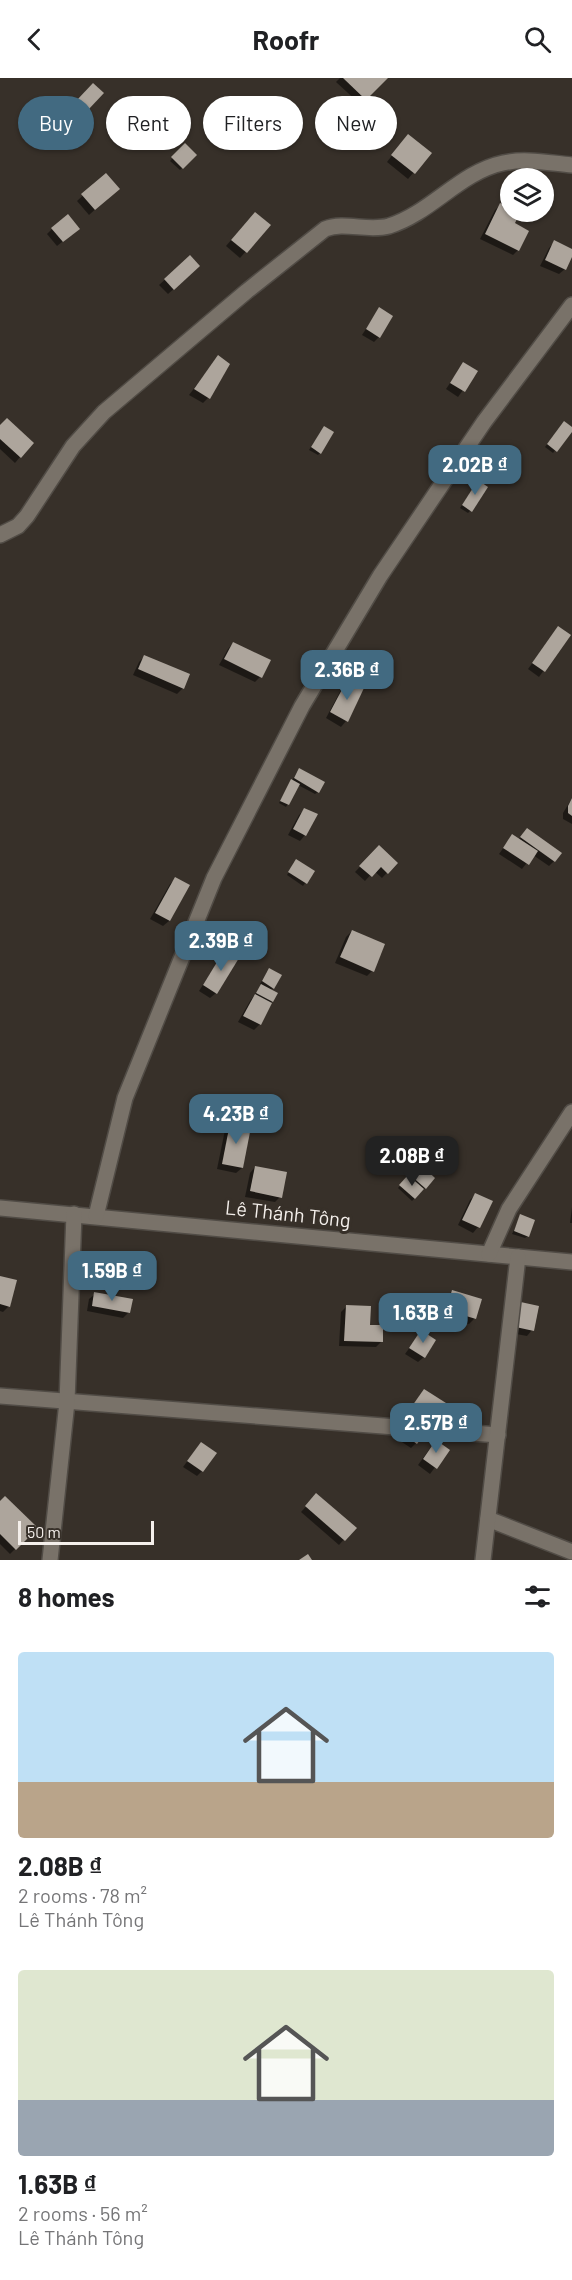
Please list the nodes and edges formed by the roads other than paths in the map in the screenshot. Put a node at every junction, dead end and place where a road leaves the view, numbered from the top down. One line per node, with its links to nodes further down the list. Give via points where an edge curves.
1 (572, 165): 3 (street, via 502,163 464,181 407,219 367,229 325,229 104,412 63,460 27,516)
2 (572, 305): 7 (street, via 484,422 380,576 302,706 209,889 125,1098)
3 (0, 535)
4 (572, 1112): 8 (street, via 509,1209)
5 (0, 1208): 6 (street, Lê Thánh Tông)
6 (74, 1214): 7 (street, Lê Thánh Tông); 12 (street)
7 (96, 1216): 8 (street, Lê Thánh Tông)
8 (489, 1254): 9 (street, Lê Thánh Tông)
9 (518, 1257): 10 (street, Lê Thánh Tông); 13 (street)
10 (572, 1262)
11 (0, 1396): 12 (street)
12 (67, 1402): 13 (street); 16 (street)
13 (498, 1435): 14 (street)
14 (488, 1519): 15 (street); 17 (street)
15 (572, 1552)
16 (50, 1560)
17 (483, 1560)

